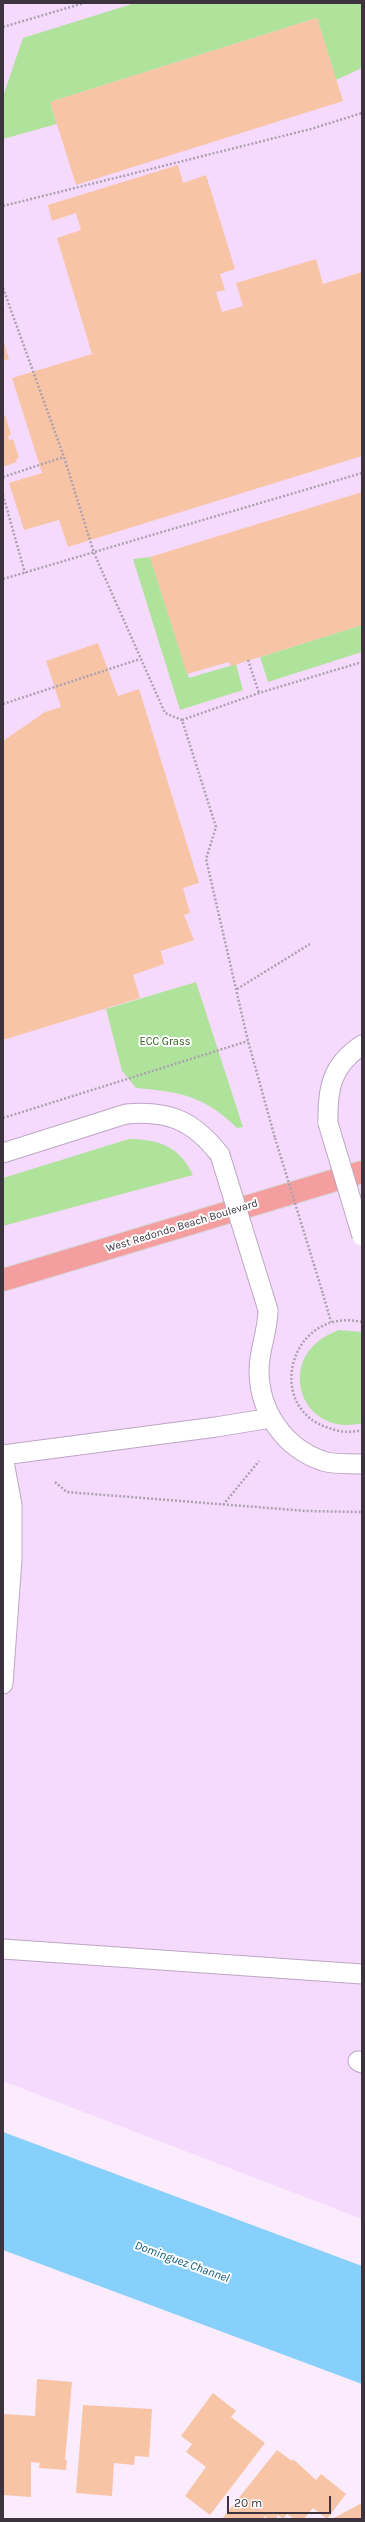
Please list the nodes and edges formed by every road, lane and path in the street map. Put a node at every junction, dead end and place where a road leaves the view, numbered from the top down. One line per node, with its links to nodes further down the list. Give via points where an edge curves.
1 (84, 3): 2 (path)
2 (3, 27)
3 (362, 113): 4 (path, via 311,130)
4 (3, 206)
5 (3, 288): 6 (path)
6 (64, 458): 8 (path); 10 (path)
7 (362, 473): 10 (path)
8 (3, 477)
9 (3, 495): 11 (path)
10 (94, 553): 11 (path); 13 (path)
11 (25, 573): 12 (path)
12 (3, 579)
13 (140, 659): 17 (path); 18 (path, via 165,713)
14 (248, 660): 16 (path)
15 (362, 662): 16 (path)
16 (259, 693): 18 (path)
17 (3, 704)
18 (182, 720): 20 (path, via 216,827 206,859)
19 (310, 944): 20 (path)
20 (237, 989): 21 (path)
21 (248, 1040): 23 (path); 28 (path, bridge)
22 (362, 1045): 26 (lane, bridge, via 342,1060 332,1080 327,1102 328,1123)
23 (3, 1118)
24 (3, 1153): 30 (lane, bridge, via 126,1114 147,1112 167,1115 185,1122 208,1140 220,1155 268,1310 268,1328 259,1370 262,1394)
25 (362, 1172): 27 (main road, West Redondo Beach Boulevard)
26 (362, 1236)
27 (3, 1280)
28 (331, 1322): 29 (path); 31 (path, via 316,1329 304,1339 295,1354 291,1370 292,1386 297,1402 307,1415 322,1426 339,1431)
29 (362, 1322)
30 (271, 1418): 32 (lane); 34 (lane, via 294,1447 324,1462)
31 (362, 1430)
32 (3, 1455): 38 (lane, via 12,1504 12,1560)
33 (259, 1460): 36 (path)
34 (362, 1464)
35 (55, 1482): 36 (path, via 67,1492)
36 (223, 1505): 37 (path)
37 (362, 1512)
38 (3, 1684)
39 (3, 1949): 40 (lane)
40 (362, 1974)

